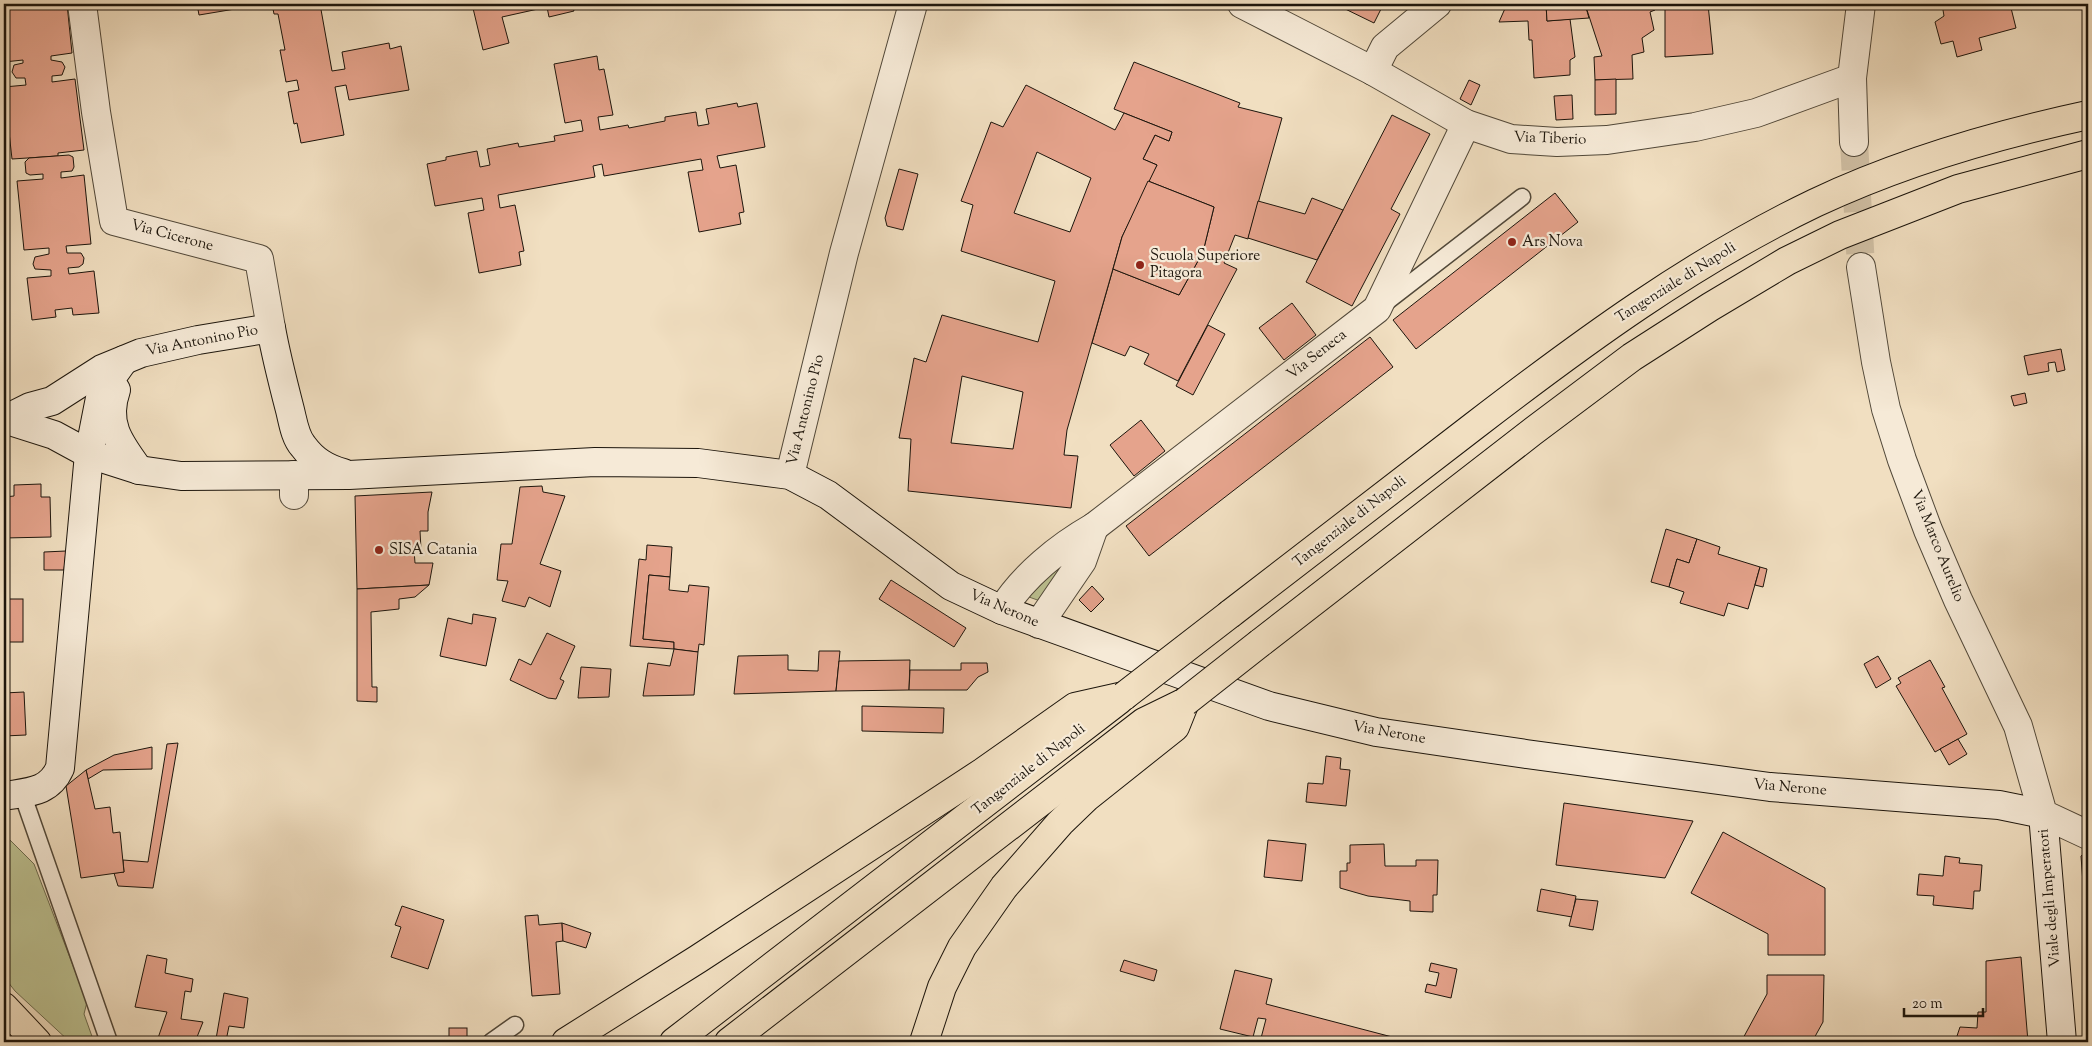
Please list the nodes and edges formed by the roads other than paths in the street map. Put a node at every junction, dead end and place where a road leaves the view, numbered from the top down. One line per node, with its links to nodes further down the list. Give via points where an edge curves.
1 (82, 4): 15 (street, Via Cicerone, via 114,221 259,259)
2 (913, 4): 22 (street, Via Antonino Pio, via 844,253)
3 (1242, 4): 6 (street, Via Tiberio)
4 (1437, 4): 6 (street, via 1385,47)
5 (1861, 4): 7 (street)
6 (1373, 70): 9 (street, Via Tiberio)
7 (1852, 78): 9 (street, Via Tiberio, via 1756,113 1695,127 1607,140 1557,142 1511,139); 10 (street)
8 (2088, 115): 27 (main road, Tangenziale di Napoli, bridge, via 2017,131 1888,172 1816,202 1756,233 1662,290 1574,350)
9 (1466, 124): 14 (street, Via Seneca)
10 (1854, 142)
11 (2088, 154): 28 (main road, bridge, via 1958,188 1858,228 1786,261 1710,307 1632,357 1524,438)
12 (1522, 197): 14 (lane)
13 (1862, 268): 30 (street, Via Marco Aurelio, via 1876,362 1902,460 1932,539 2018,726)
14 (1377, 309): 24 (street, Via Seneca)
15 (271, 328): 16 (street, Via Antonino Pio, via 141,352); 18 (street, Via Antonino Pio)
16 (124, 360): 17 (street, Via Antonino Pio, via 102,369 52,401); 19 (street, via 100,398); 20 (street, via 111,414 118,441)
17 (5, 419): 19 (street, Via Antonino Pio, via 54,435)
18 (294, 427): 21 (street, Via Antonino Pio, via 301,445 314,459 326,468); 23 (street, Via Antonino Pio, via 290,459 279,469)
19 (89, 454): 20 (street, Via Antonino Pio); 29 (street, via 60,768 55,780 38,789)
20 (139, 470): 23 (street, Via Antonino Pio, via 181,476)
21 (348, 475): 22 (street, Via Antonino Pio, via 604,462 698,463); 23 (street, Via Antonino Pio, via 294,485)
22 (790, 475): 25 (street, Via Nerone, via 828,495 951,586)
23 (256, 476)
24 (1094, 528): 25 (street, Via Seneca, via 1068,542 1013,592); 26 (street, via 1082,561)
25 (1002, 610): 26 (street, Via Nerone)
26 (1039, 624): 30 (street, Via Nerone, via 1269,706 1376,732 1770,787 1999,806)
27 (1124, 696): 37 (main road, via 1075,707 983,772); 38 (main road, Tangenziale di Napoli)
28 (1185, 702): 39 (main road, via 1144,722); 40 (main road, via 1175,727 1086,797 1004,887 962,947 942,987)
29 (13, 794): 35 (lane)
30 (2043, 814): 31 (street, Via Nerone); 41 (street, Viale degli Imperatori)
31 (2088, 835)
32 (4, 1007): 34 (main road)
33 (515, 1025): 36 (lane)
34 (37, 1042)
35 (109, 1042)
36 (491, 1042)
37 (566, 1042)
38 (674, 1042)
39 (729, 1042)
40 (924, 1042)
41 (2062, 1042)

